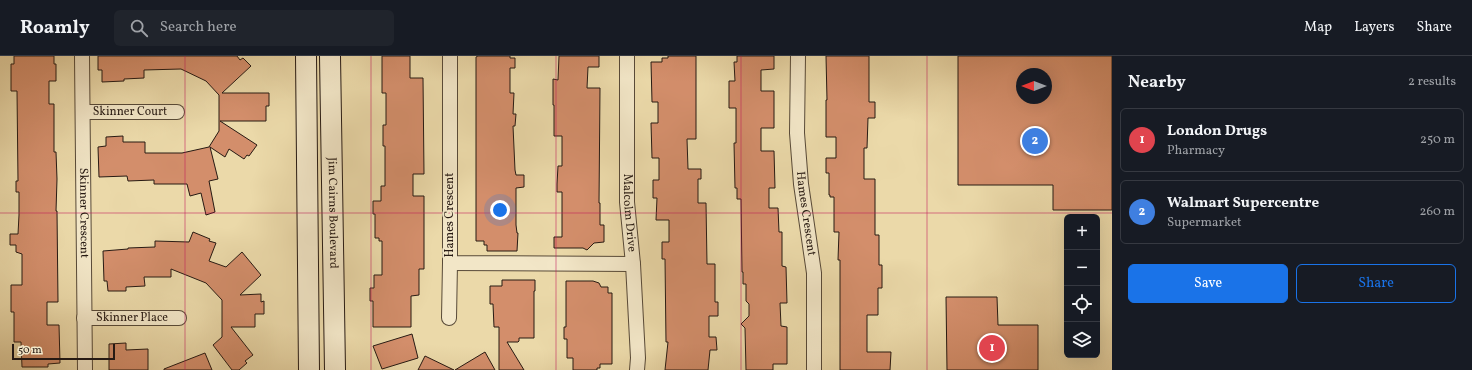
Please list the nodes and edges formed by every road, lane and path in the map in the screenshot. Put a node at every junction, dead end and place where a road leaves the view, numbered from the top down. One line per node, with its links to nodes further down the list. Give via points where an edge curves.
1 (82, 56): 7 (street, Skinner Crescent)
2 (306, 56): 15 (street, Jim Cairns Boulevard)
3 (330, 56): 16 (street, Jim Cairns Boulevard)
4 (450, 56): 9 (street, Hames Crescent)
5 (627, 56): 10 (street, Malcolm Drive, via 627,202)
6 (798, 56): 18 (street, Hames Crescent, via 797,133 814,273)
7 (83, 112): 8 (street, Skinner Court); 11 (street, Skinner Crescent)
8 (177, 112)
9 (450, 263): 10 (street, Hames Crescent); 13 (street)
10 (634, 264): 17 (street, Malcolm Drive)
11 (84, 318): 12 (street, Skinner Place); 14 (street, Skinner Crescent)
12 (179, 318)
13 (449, 318)
14 (85, 370)
15 (309, 370)
16 (335, 370)
17 (637, 370)
18 (814, 370)

